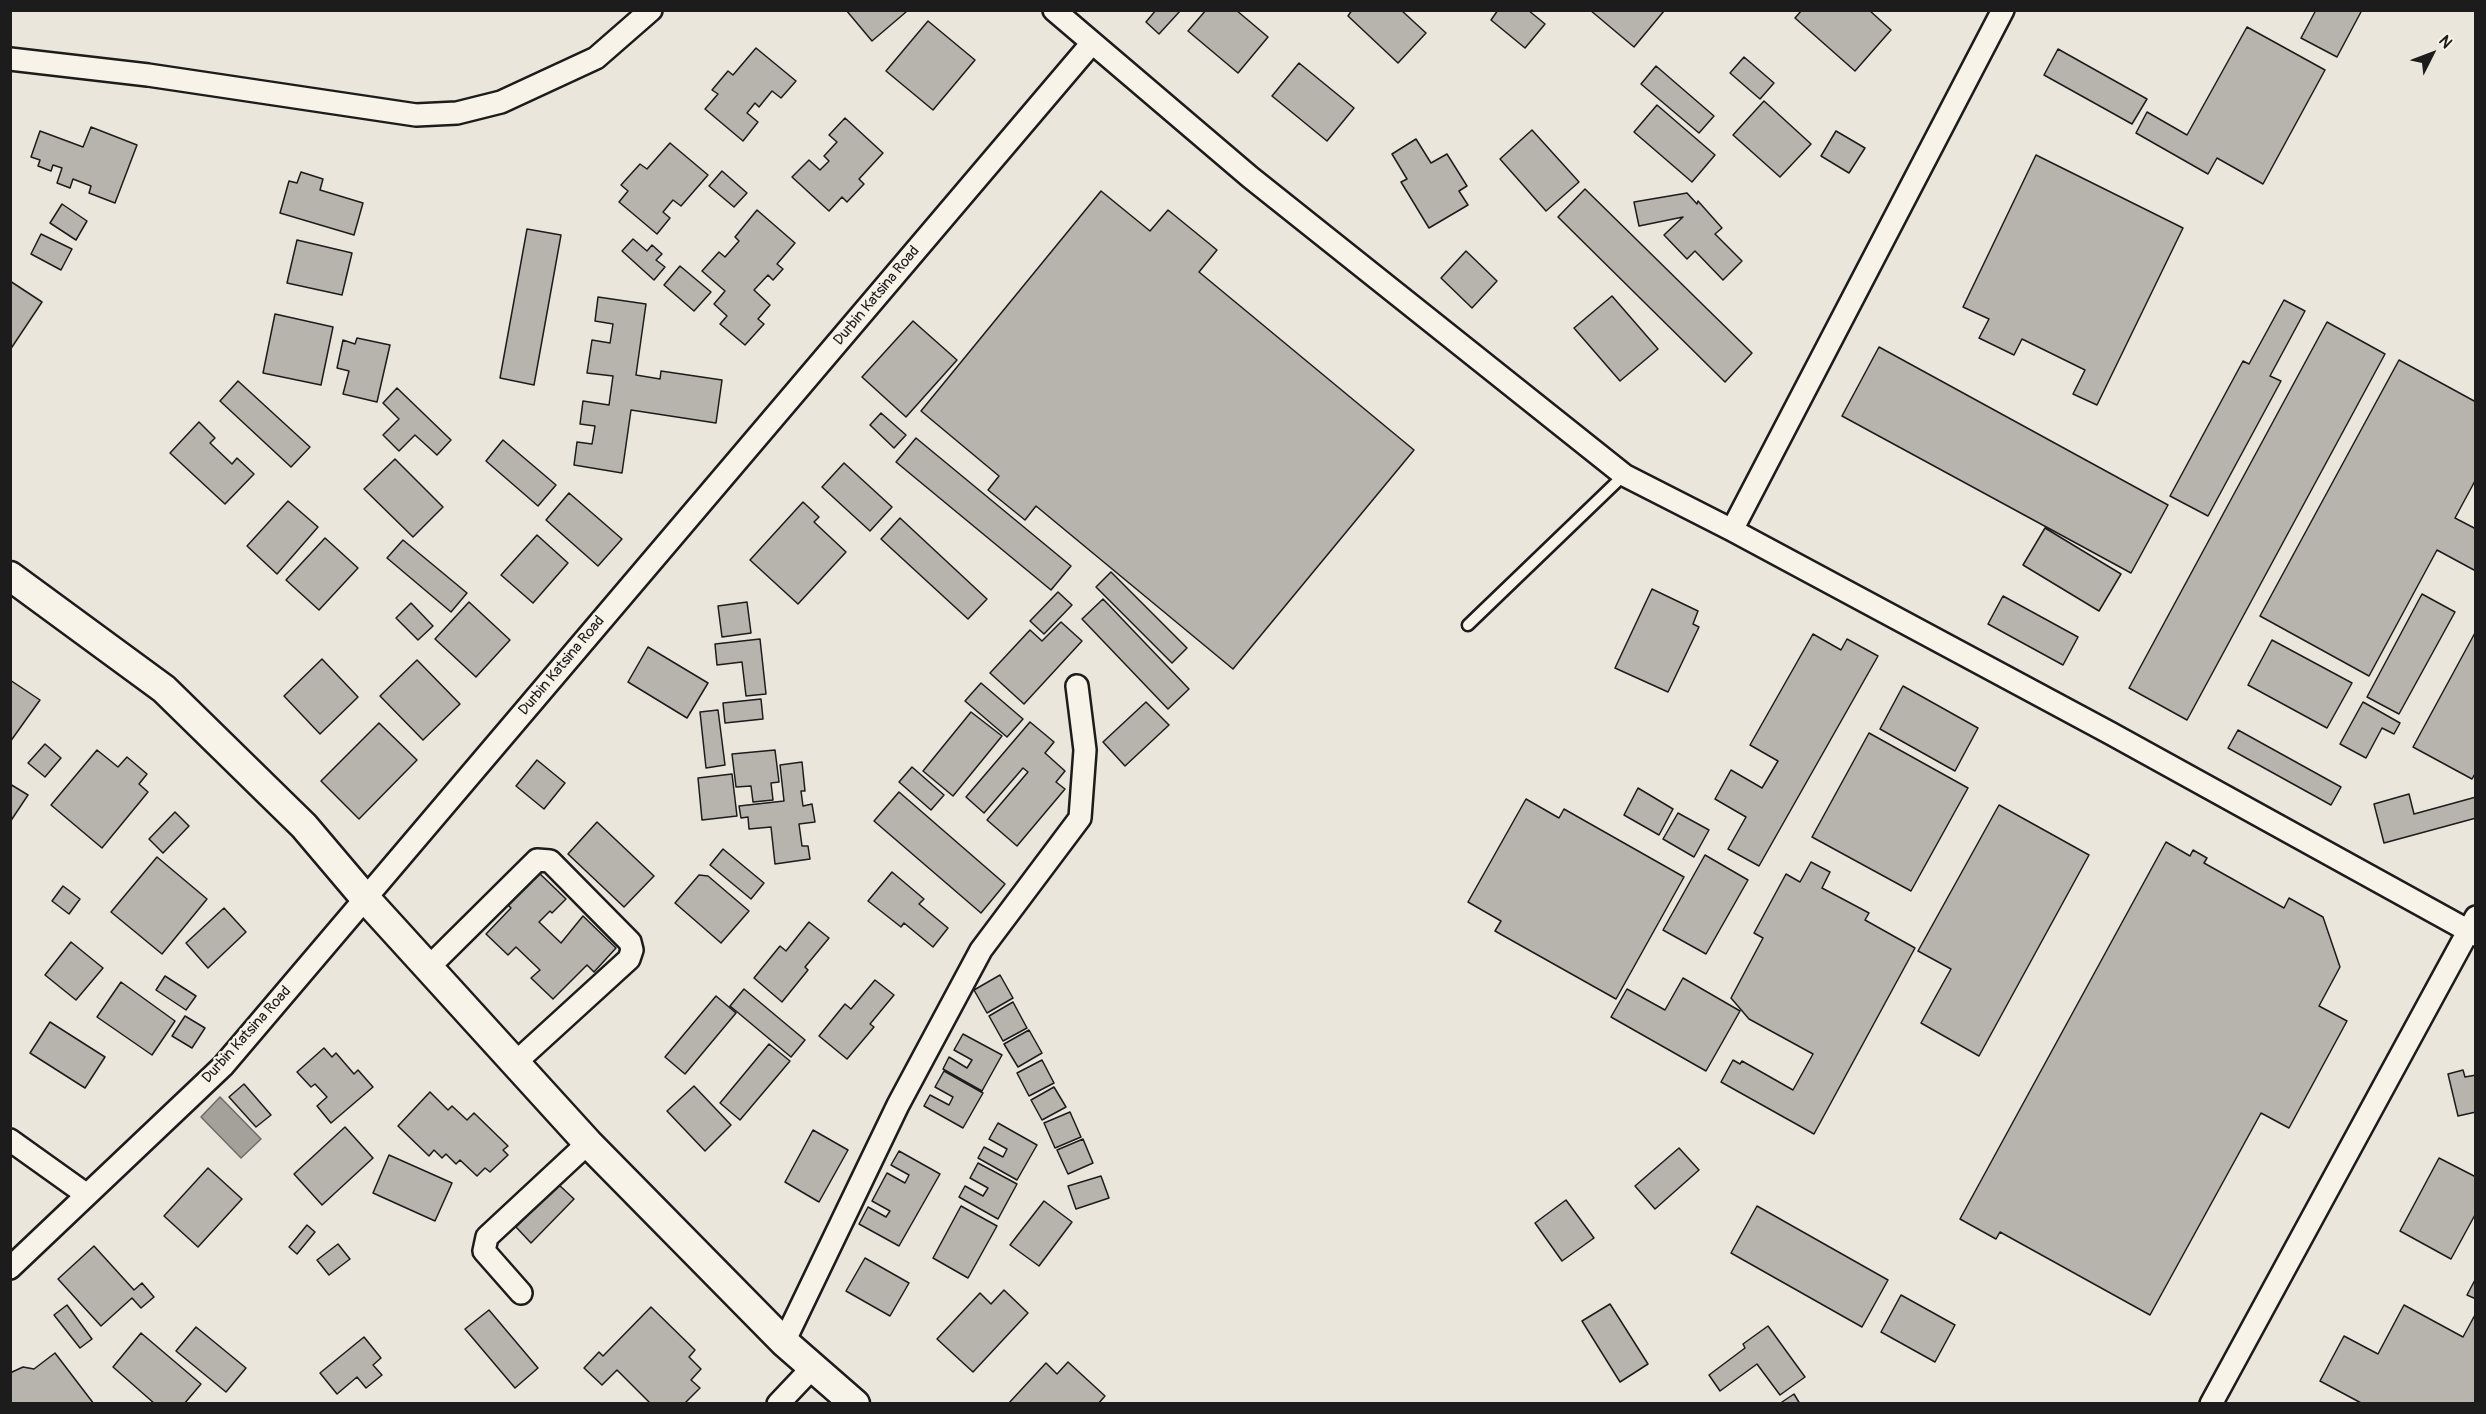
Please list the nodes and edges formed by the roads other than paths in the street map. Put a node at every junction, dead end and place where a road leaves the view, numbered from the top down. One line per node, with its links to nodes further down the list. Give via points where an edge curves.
1 (651, 10): 5 (street, via 596,58 501,102 457,113 416,115)
2 (1054, 10): 4 (street)
3 (2003, 10): 7 (street)
4 (1092, 43): 6 (street, via 1250,177); 11 (street, Durbin Katsina Road)
5 (10, 59)
6 (1624, 475): 7 (street); 9 (lane)
7 (1732, 530): 12 (street)
8 (10, 576): 11 (street, via 164,689 304,826)
9 (1468, 625)
10 (1077, 686): 20 (street, via 1085,750 1080,818 981,950 898,1105)
11 (365, 898): 13 (street); 17 (street, Durbin Katsina Road, via 223,1066)
12 (2473, 928): 24 (street)
13 (429, 968): 14 (street); 14 (street, via 537,860 550,861 630,942 629,959)
14 (515, 1063): 16 (street)
15 (10, 1140): 17 (street)
16 (588, 1143): 19 (street, via 487,1237 484,1251); 20 (street)
17 (87, 1195): 18 (street, Durbin Katsina Road)
18 (10, 1268)
19 (521, 1293)
20 (784, 1342): 21 (street)
21 (813, 1367): 22 (street); 23 (street)
22 (778, 1404)
23 (855, 1404)
24 (2211, 1404)

